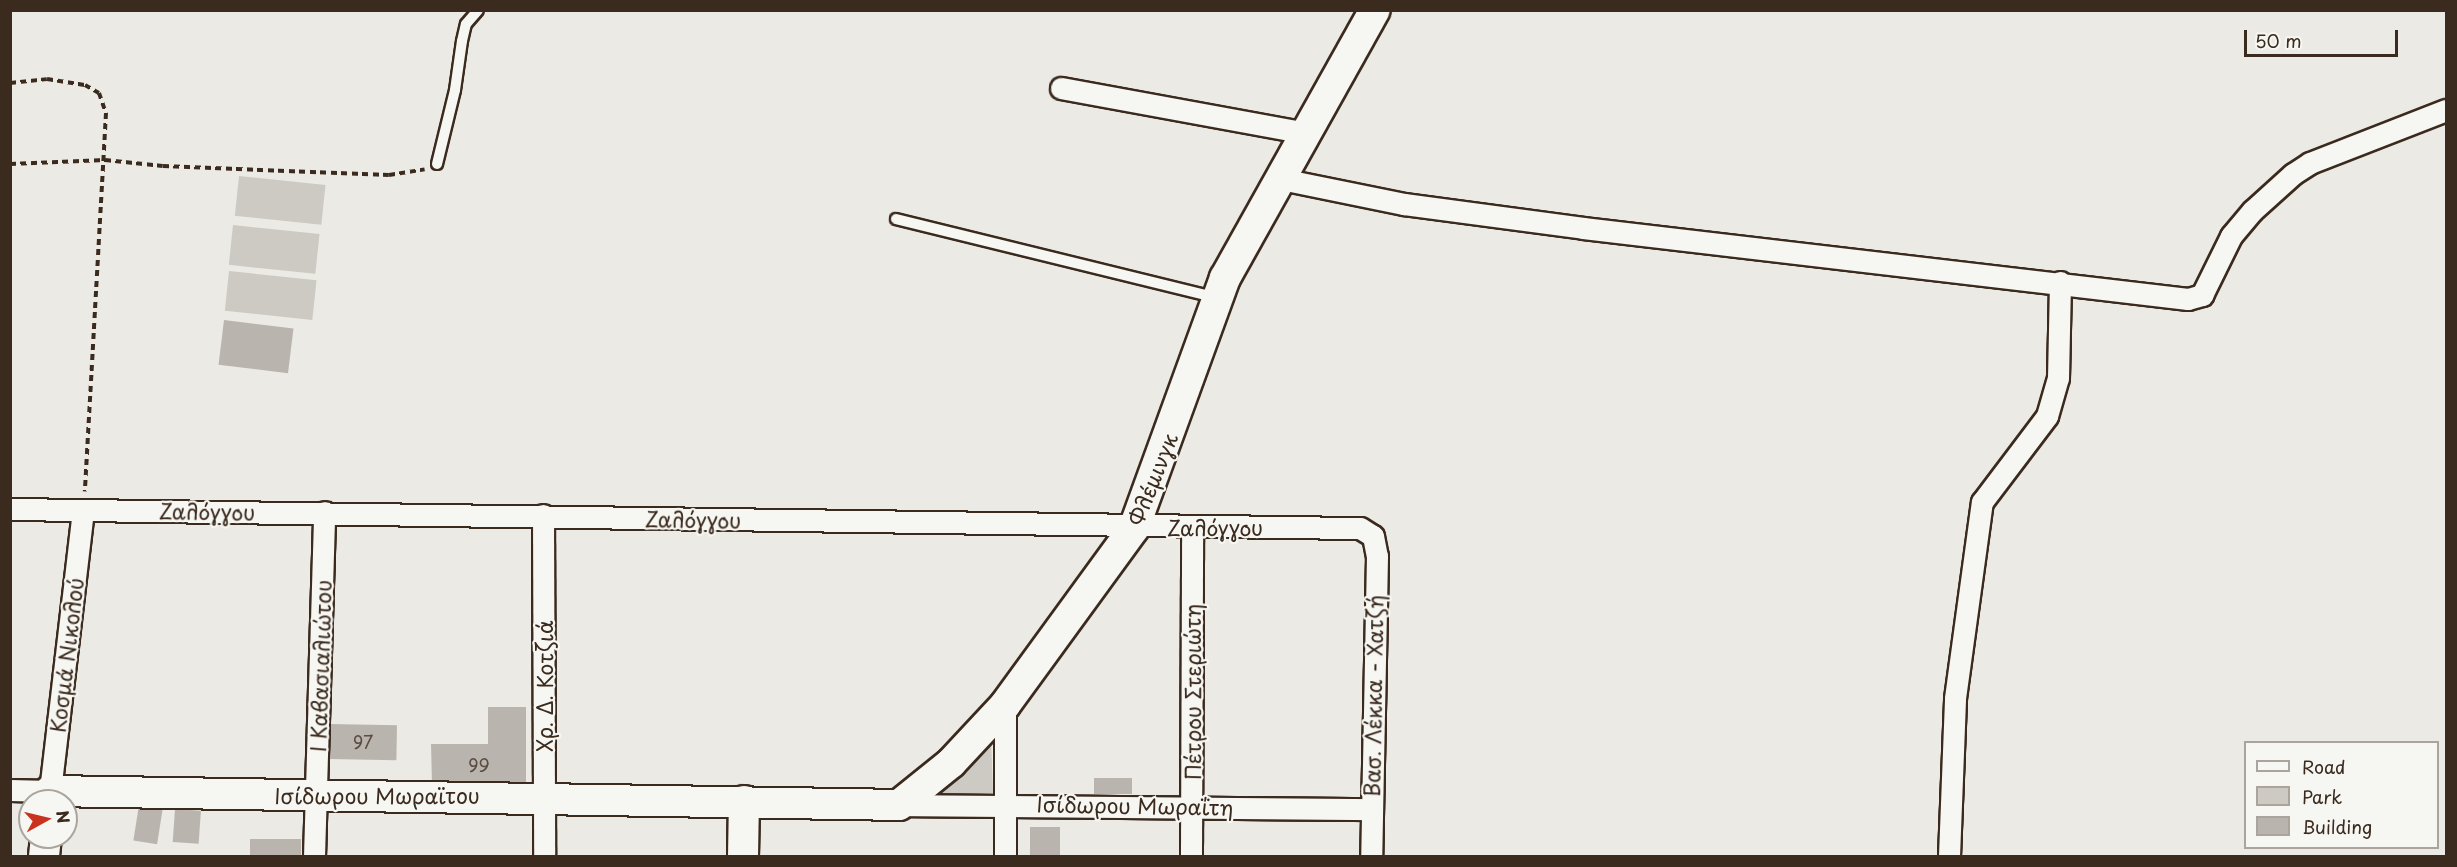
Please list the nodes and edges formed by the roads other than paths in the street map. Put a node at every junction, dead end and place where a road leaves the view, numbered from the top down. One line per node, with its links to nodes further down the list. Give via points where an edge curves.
1 (478, 10): 6 (lane, via 466,24)
2 (1375, 10): 5 (street, Φλέμινγκ)
3 (1061, 88): 5 (street)
4 (2446, 110): 9 (street, via 2319,159 2293,174 2231,236 2202,295 2164,298)
5 (1305, 133): 7 (street, Φλέμινγκ)
6 (437, 164)
7 (1281, 179): 9 (street, via 1404,204 1583,228); 10 (street, Φλέμινγκ)
8 (896, 219): 10 (lane)
9 (2060, 282): 34 (street, via 2058,378 2047,416 1982,502 1955,698)
10 (1217, 298): 16 (street, Φλέμινγκ)
11 (10, 509): 12 (street, Ζαλόγγου)
12 (83, 510): 13 (street, Ζαλόγγου); 19 (street, Κοσμά Νικολού)
13 (324, 512): 14 (street, Ζαλόγγου); 20 (street, Ι Καβασιαλιώτου)
14 (543, 516): 16 (street, Ζαλόγγου); 22 (street, Χρ. Δ. Κοτζιά)
15 (1192, 526): 16 (street, Ζαλόγγου); 17 (street, Ζαλόγγου, via 1360,528); 26 (street, Πέτρου Στεριώτη)
16 (1134, 528): 18 (street, Φλέμινγκ)
17 (1372, 536): 27 (street, Βασ. Λέκκα - Χατζή, via 1377,556)
18 (1005, 705): 24 (street); 25 (street, Φλέμινγκ, via 951,763)
19 (51, 789)
20 (316, 795): 21 (street, Ισίδωρου Μωραϊτου); 22 (street, Ισίδωρου Μωραϊτου); 28 (street, Ι Καβασιαλιώτου)
21 (78, 796)
22 (544, 796): 23 (street, Ισίδωρου Μωραϊτου); 29 (street, Χρ. Δ. Κοτζιά)
23 (744, 801): 25 (street); 30 (street)
24 (1005, 803): 25 (street, Ισίδωρου Μωραΐτη); 26 (street, Ισίδωρου Μωραΐτη); 31 (street)
25 (899, 805)
26 (1191, 805): 27 (street, Ισίδωρου Μωραΐτη); 32 (street, Πέτρου Στεριώτη)
27 (1371, 809): 33 (street, Βασ. Λέκκα - Χατζή)
28 (314, 856)
29 (544, 856)
30 (743, 856)
31 (1005, 856)
32 (1191, 856)
33 (1371, 856)
34 (1949, 856)

